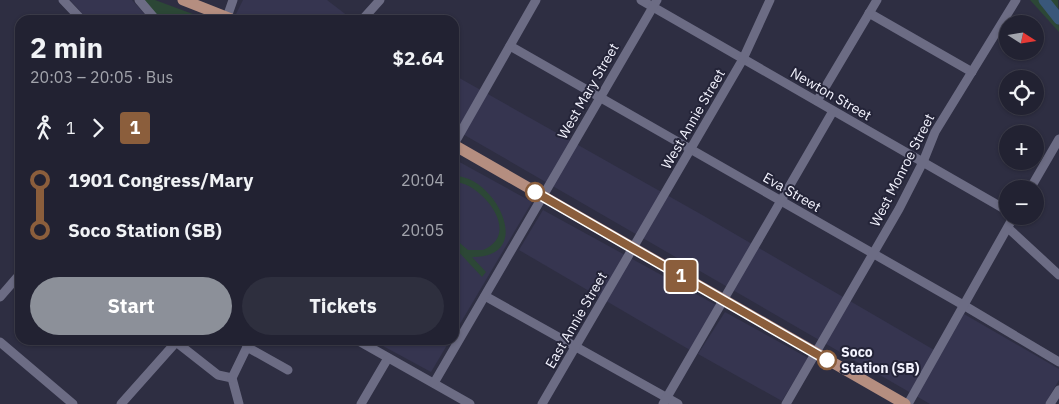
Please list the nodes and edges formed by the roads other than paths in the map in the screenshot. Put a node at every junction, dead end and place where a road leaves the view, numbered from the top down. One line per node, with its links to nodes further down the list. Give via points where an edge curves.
1 (63, 0): 14 (street)
2 (139, 0): 15 (street)
3 (183, 0): 12 (main road)
4 (233, 0): 17 (street)
5 (380, 0): 18 (street)
6 (536, 0): 19 (street)
7 (641, 0): 11 (street, Newton Street)
8 (770, 0): 20 (street, West Annie Street)
9 (877, 0): 13 (street)
10 (1016, 0): 21 (street, West Monroe Street)
11 (655, 3): 20 (street, Newton Street); 22 (street, West Mary Street)
12 (207, 4): 16 (main road)
13 (869, 13): 21 (street); 23 (street)
14 (77, 15)
15 (152, 15)
16 (223, 15)
17 (230, 15)
18 (366, 15)
19 (510, 46): 22 (street, Eva Street); 25 (street)
20 (744, 59): 23 (street, Newton Street); 28 (street, West Annie Street)
21 (972, 72): 29 (street, West Monroe Street, via 935,132)
22 (600, 97): 28 (street, Eva Street); 31 (street, West Mary Street)
23 (817, 101): 24 (street, Newton Street)
24 (833, 111): 29 (street, Newton Street); 32 (street)
25 (459, 135)
26 (1059, 139): 30 (street)
27 (459, 147): 31 (main road)
28 (691, 150): 32 (street, Eva Street); 36 (street, West Annie Street)
29 (923, 162): 33 (street, Newton Street); 37 (street, West Monroe Street)
30 (1035, 180)
31 (543, 196): 36 (main road); 40 (street, West Mary Street)
32 (781, 202): 37 (street, Eva Street); 42 (street)
33 (999, 205)
34 (1010, 225): 35 (street)
35 (1008, 228): 38 (street); 43 (street)
36 (634, 249): 42 (main road); 52 (street, East Annie Street)
37 (873, 254): 43 (street, Eva Street); 53 (street, West Monroe Street)
38 (1059, 275)
39 (15, 280): 41 (street)
40 (485, 296): 44 (street, West Mary Street); 52 (street)
41 (0, 297)
42 (723, 301): 53 (main road); 60 (street)
43 (964, 306): 55 (street, Eva Street); 70 (street)
44 (459, 340)
45 (0, 342): 61 (street)
46 (173, 345): 62 (street)
47 (182, 345): 57 (street, via 218,375)
48 (249, 345): 57 (street)
49 (253, 345): 56 (street)
50 (366, 345): 54 (street)
51 (456, 345): 58 (street, West Mary Street)
52 (577, 346): 60 (street); 66 (street, East Annie Street)
53 (815, 354): 68 (street, West Monroe Street); 69 (main road)
54 (388, 358): 58 (street); 64 (street)
55 (1059, 362)
56 (288, 370)
57 (232, 378): 63 (street)
58 (434, 382): 65 (street)
59 (1059, 390): 71 (street)
60 (665, 401): 67 (street)
61 (73, 404)
62 (121, 404)
63 (239, 404)
64 (361, 404)
65 (470, 404)
66 (542, 404)
67 (678, 404)
68 (786, 404)
69 (905, 404)
70 (908, 404)
71 (1050, 404)

